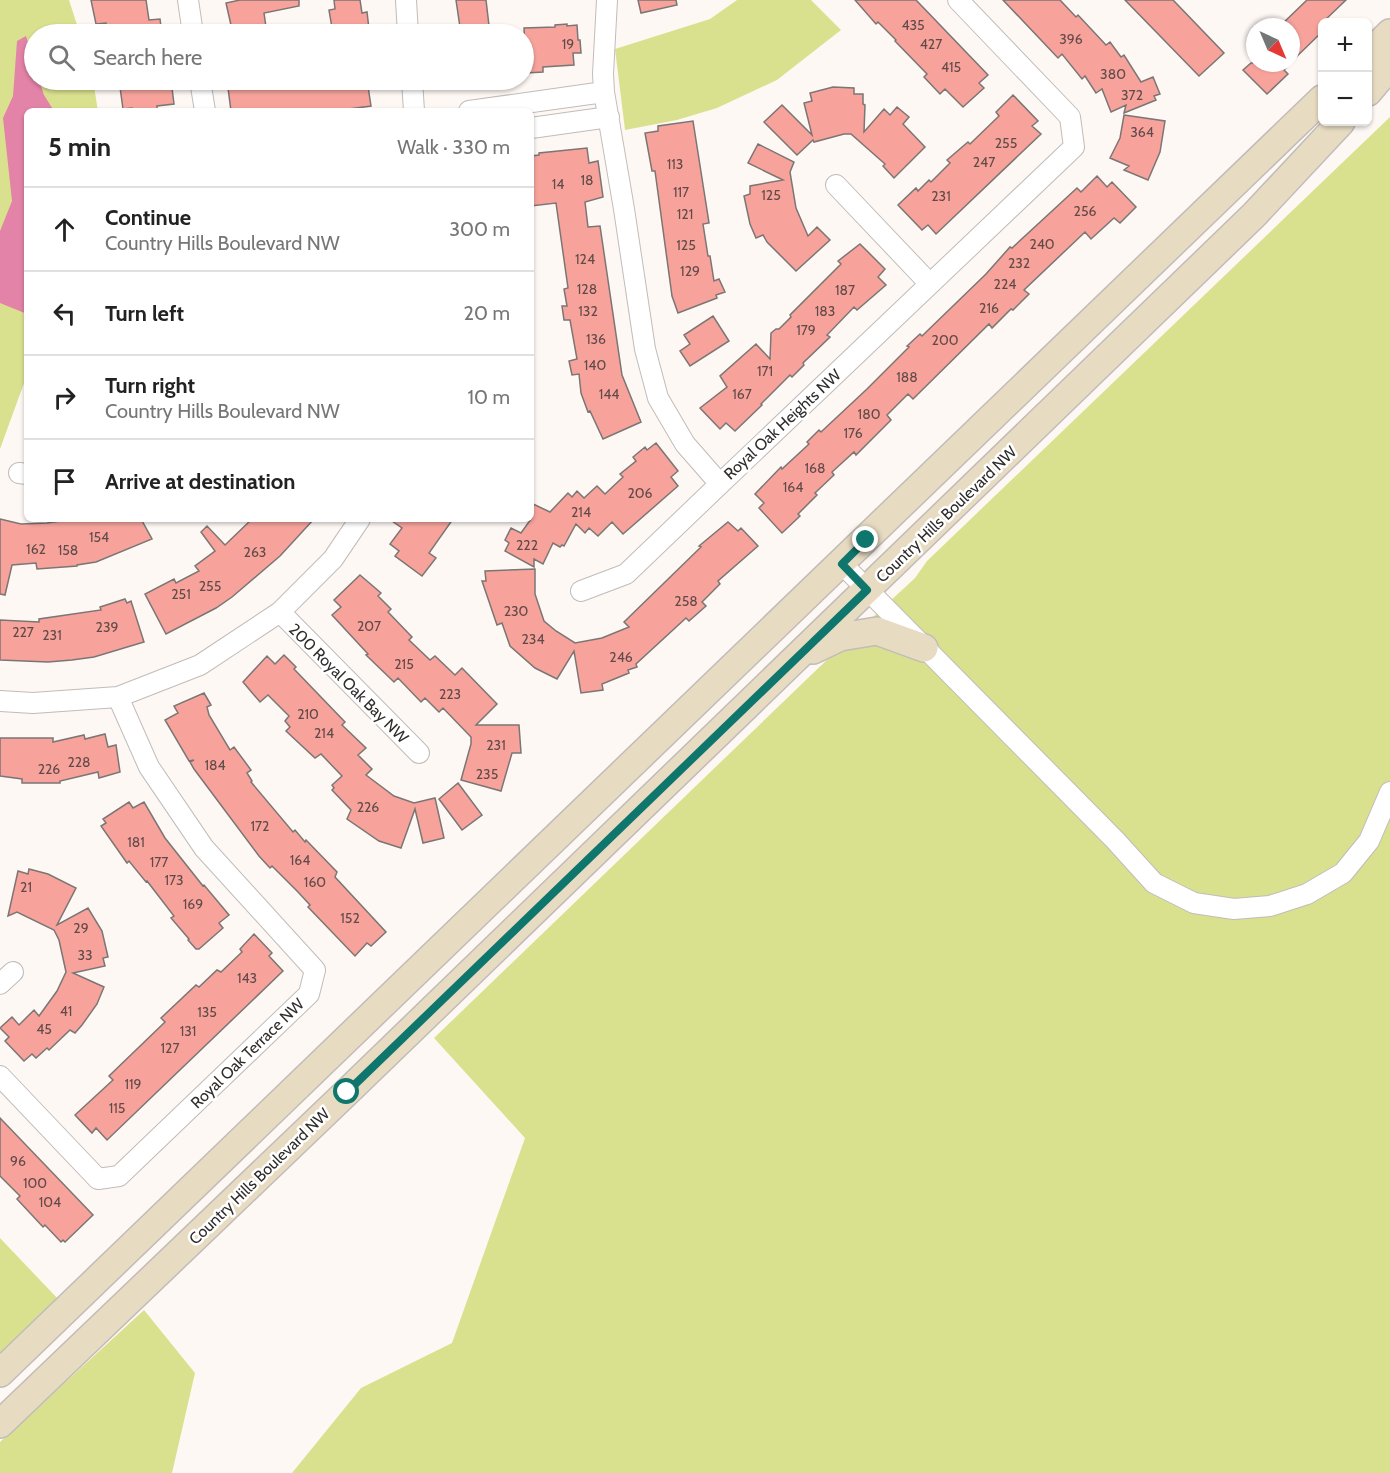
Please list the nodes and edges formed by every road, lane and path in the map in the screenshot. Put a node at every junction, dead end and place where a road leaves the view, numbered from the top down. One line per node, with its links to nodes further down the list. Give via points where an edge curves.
1 (188, 0): 5 (street)
2 (406, 0): 6 (street)
3 (607, 0): 14 (street, Royal Oak Heights NW)
4 (958, 0): 26 (street, Royal Oak Heights NW, via 1070,117 1074,147)
5 (192, 24)
6 (407, 24)
7 (1390, 33): 8 (main road)
8 (1372, 51)
9 (1390, 66): 11 (main road)
10 (1390, 85): 15 (main road)
11 (1372, 87)
12 (202, 90): 17 (street)
13 (413, 90): 18 (street)
14 (604, 92): 19 (street); 20 (street, Royal Oak Heights NW)
15 (1372, 100)
16 (1318, 104): 29 (main road)
17 (205, 108)
18 (414, 108)
19 (490, 108)
20 (609, 117): 23 (street); 27 (street, Royal Oak Heights NW, via 645,349 658,398 685,444)
21 (1337, 126): 24 (main road, Country Hills Boulevard NW)
22 (1342, 126): 24 (main road)
23 (534, 128)
24 (1321, 144): 30 (main road, Country Hills Boulevard NW, via 1245,223)
25 (836, 185): 26 (street)
26 (930, 284): 27 (street, Royal Oak Heights NW)
27 (720, 484): 31 (street, via 627,574)
28 (358, 522): 32 (street, via 333,559)
29 (842, 564): 30 (street); 40 (main road)
30 (867, 590): 33 (street); 34 (main road, Country Hills Boulevard NW)
31 (581, 591)
32 (280, 612): 35 (street, via 200,665); 37 (street, 200 Royal Oak Bay NW)
33 (924, 648): 34 (main road, via 878,631 840,638); 38 (street, via 1154,883 1194,903 1234,909 1270,906 1307,894 1343,873 1369,841)
34 (798, 657): 41 (main road, Country Hills Boulevard NW)
35 (118, 697): 36 (street); 39 (street, Royal Oak Terrace NW, via 149,767 204,848 315,970 309,994 119,1176 98,1179)
36 (0, 701)
37 (419, 753)
38 (1390, 792)
39 (0, 1076)
40 (0, 1372)
41 (0, 1424)

